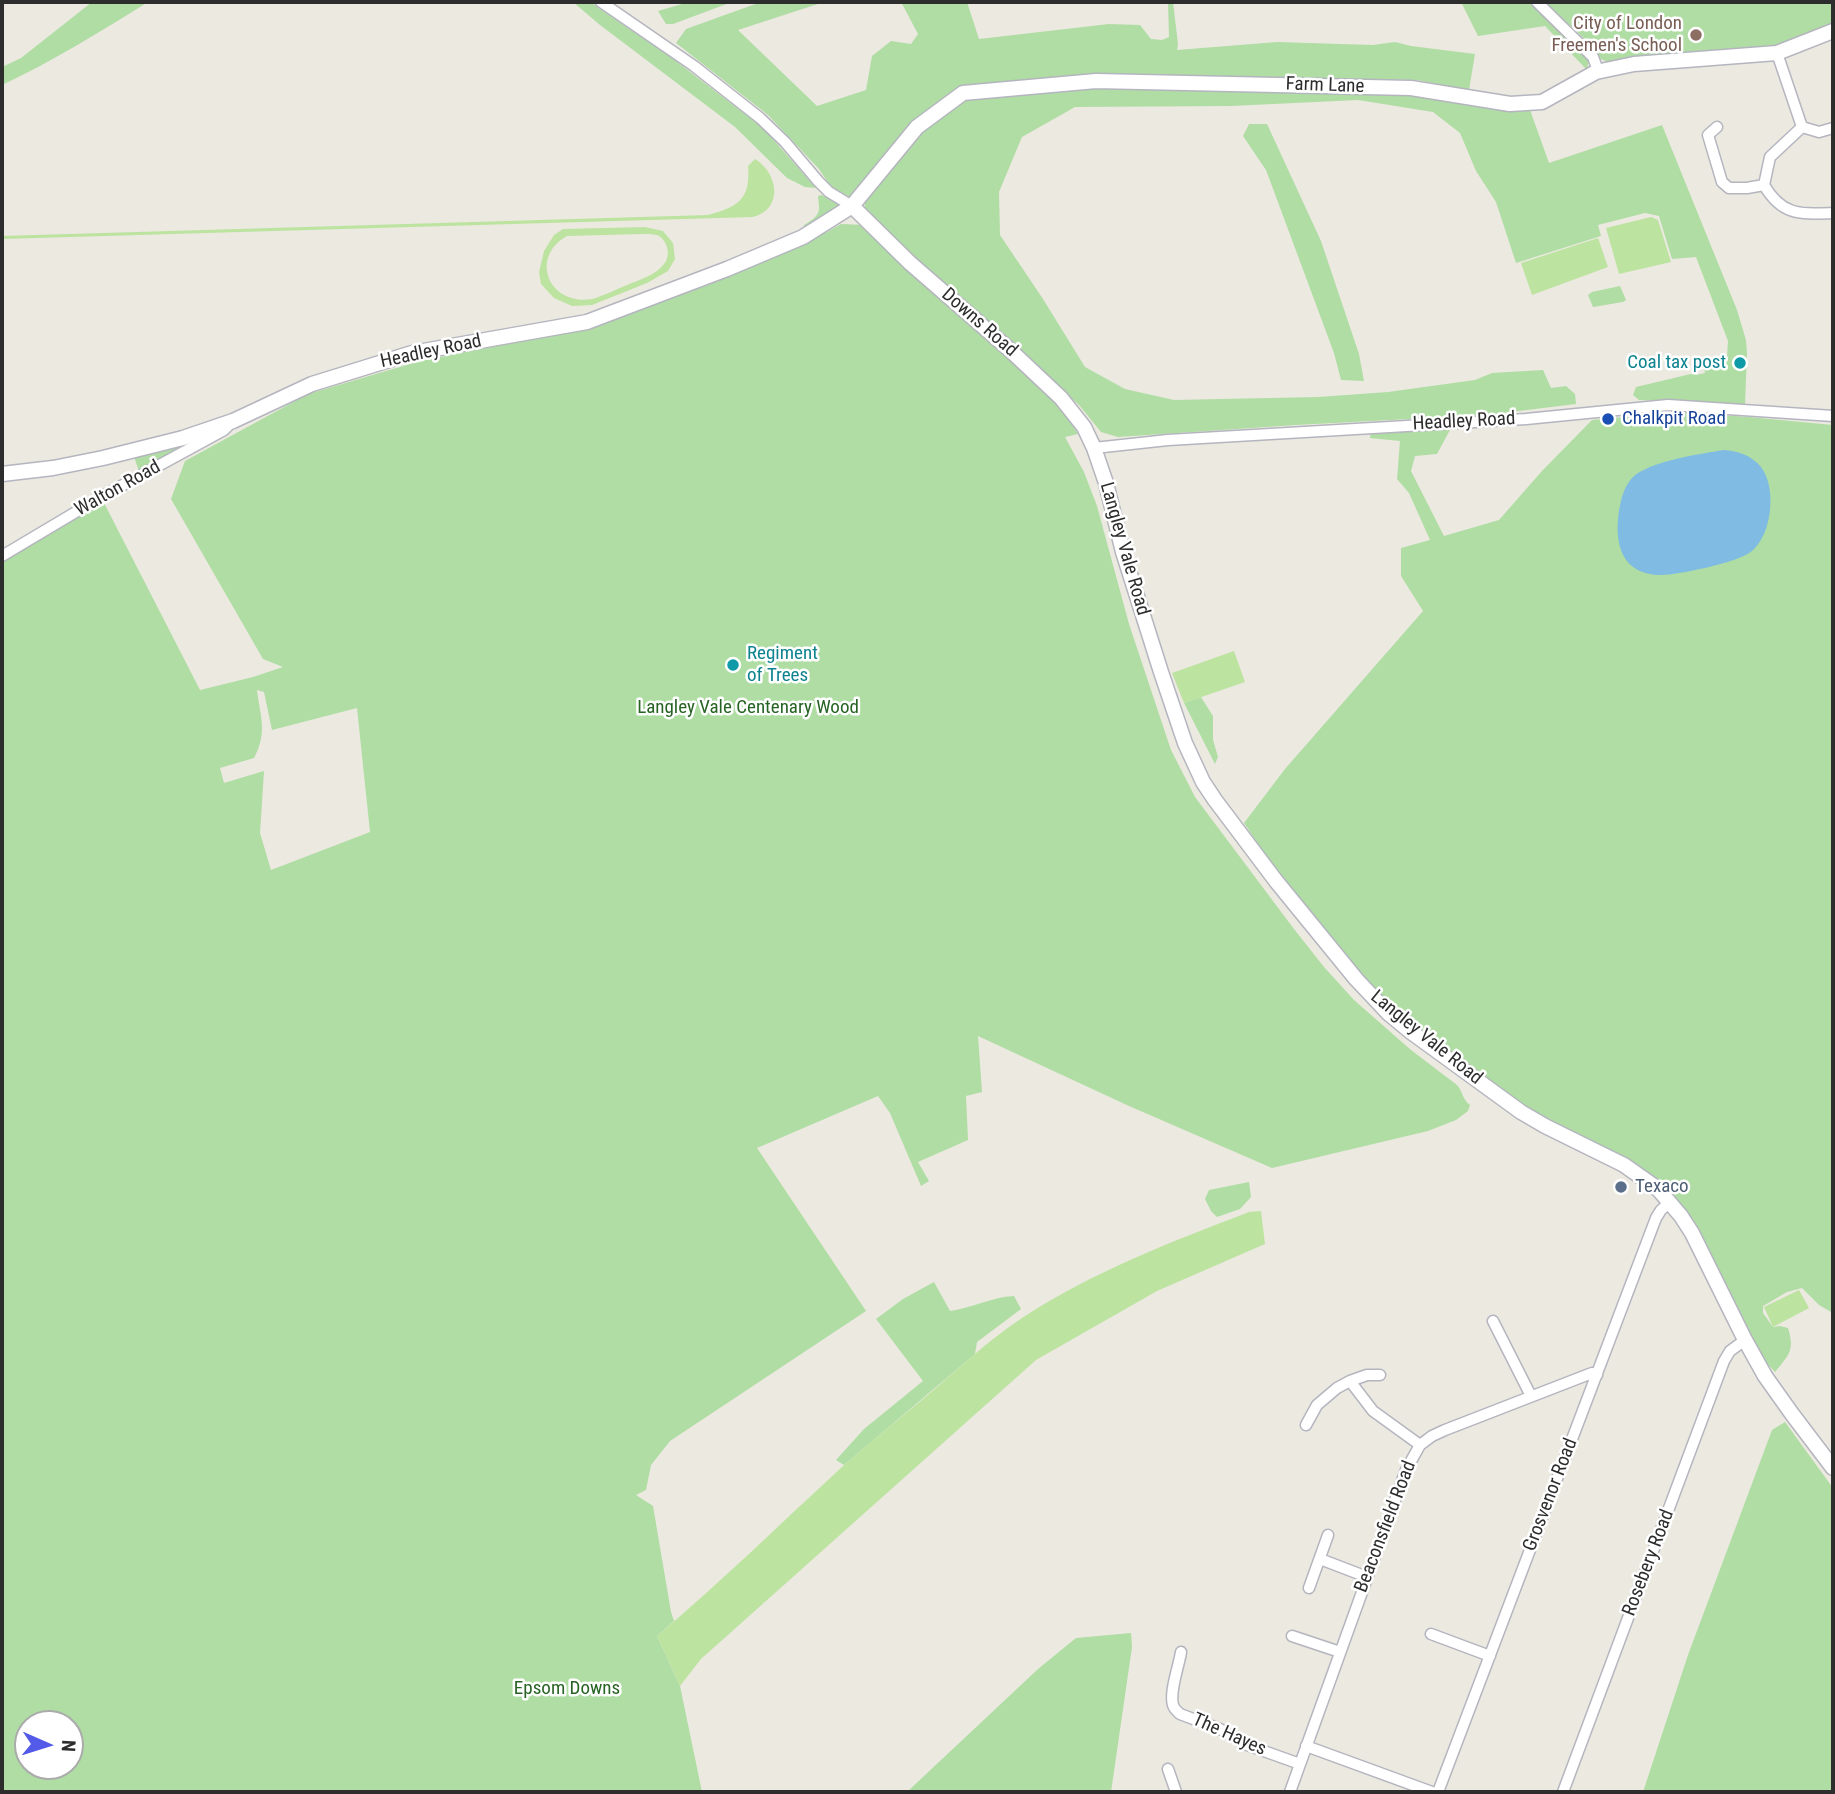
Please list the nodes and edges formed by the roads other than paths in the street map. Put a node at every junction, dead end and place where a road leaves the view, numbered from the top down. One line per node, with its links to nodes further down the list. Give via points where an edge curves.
1 (601, 2): 10 (street, via 760,118 818,181)
2 (1537, 2): 5 (street, via 1593,57)
3 (1833, 31): 4 (street, Farm Lane)
4 (1777, 53): 5 (street, Farm Lane, via 1634,64); 6 (street)
5 (1596, 72): 10 (street, Farm Lane, via 1542,102 1510,104 1411,88 1204,83 1096,81 963,93 917,127)
6 (1802, 127): 7 (street, via 1819,132); 9 (street, via 1770,157)
7 (1833, 128)
8 (1696, 132): 9 (street, via 1712,131 1722,181 1729,188)
9 (1764, 184): 11 (street, via 1784,209)
10 (852, 206): 13 (street, Headley Road, via 803,237 587,323 411,353 312,384); 14 (street, Downs Road, via 1061,398)
11 (1833, 214)
12 (1833, 416): 14 (street, Headley Road, via 1668,405)
13 (233, 421): 15 (street, Headley Road, via 103,458); 16 (street, Walton Road)
14 (1094, 448): 17 (street, Langley Vale Road, via 1185,743 1203,782 1276,881 1356,979 1411,1032 1521,1112 1624,1165)
15 (2, 474)
16 (2, 556)
17 (1670, 1202): 19 (street, Langley Vale Road, via 1692,1233); 21 (street, Grosvenor Road, via 1656,1218)
18 (1493, 1321): 23 (street)
19 (1745, 1340): 26 (street, Langley Vale Road, via 1775,1391); 43 (street, Rosebery Road, via 1724,1361)
20 (1380, 1375): 22 (street, via 1367,1374)
21 (1597, 1375): 23 (street, Beaconsfield Road); 35 (street, Grosvenor Road)
22 (1350, 1381): 24 (street, via 1317,1405); 25 (street, via 1373,1410)
23 (1531, 1396): 25 (street, Beaconsfield Road, via 1445,1430)
24 (1306, 1425)
25 (1420, 1445): 29 (street, Beaconsfield Road, via 1406,1470)
26 (1833, 1468)
27 (1328, 1535): 28 (street)
28 (1320, 1559): 29 (street); 30 (street)
29 (1367, 1577): 34 (street, Beaconsfield Road)
30 (1309, 1588)
31 (1431, 1634): 35 (street)
32 (1292, 1636): 34 (street)
33 (1181, 1652): 37 (street, The Hayes, via 1173,1690 1177,1711 1247,1745)
34 (1340, 1652): 36 (street, Beaconsfield Road)
35 (1490, 1656): 42 (street, Grosvenor Road)
36 (1306, 1746): 37 (street, Beaconsfield Road); 41 (street)
37 (1300, 1764): 40 (street, Beaconsfield Road)
38 (1168, 1769): 39 (street)
39 (1176, 1792)
40 (1290, 1792)
41 (1432, 1792)
42 (1438, 1792)
43 (1563, 1792)

